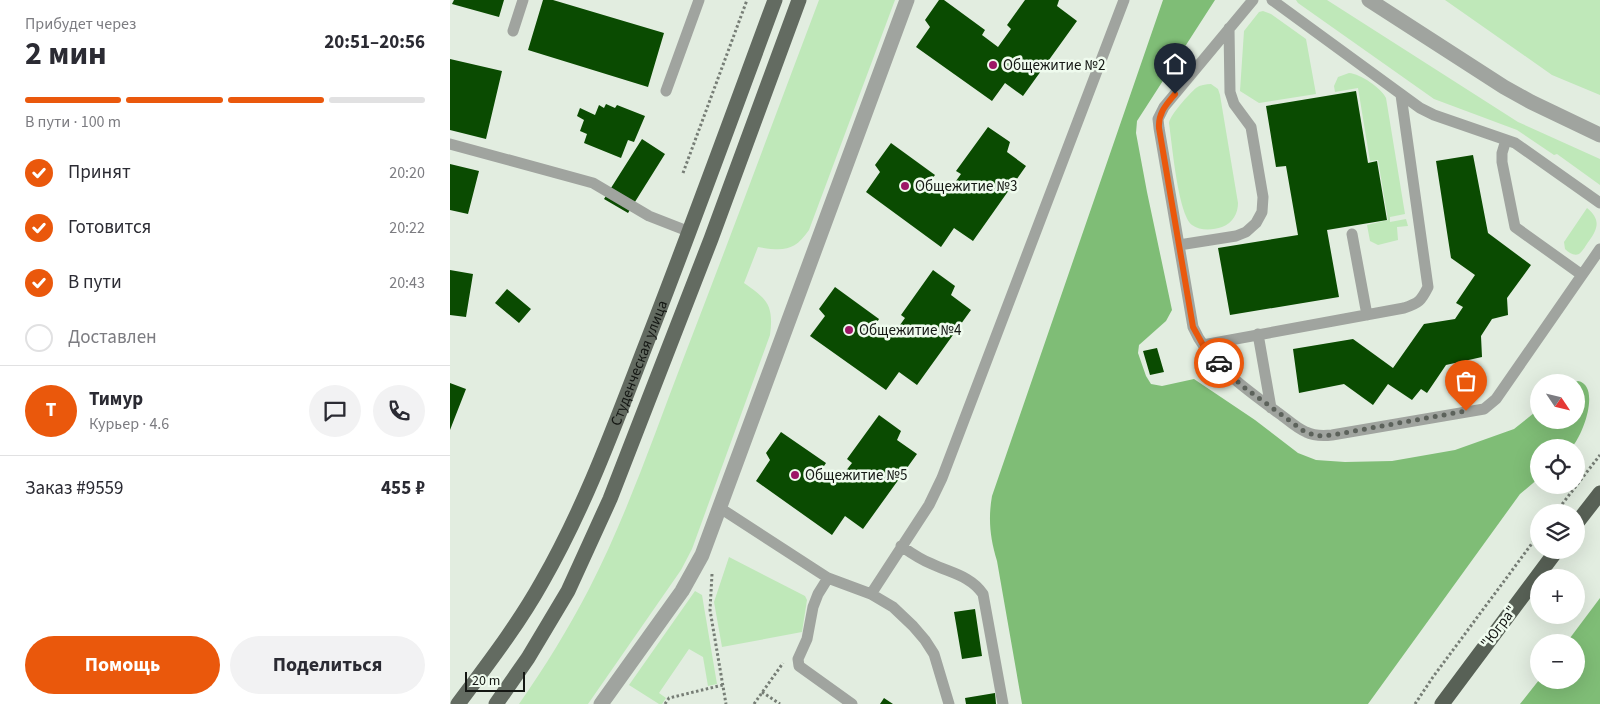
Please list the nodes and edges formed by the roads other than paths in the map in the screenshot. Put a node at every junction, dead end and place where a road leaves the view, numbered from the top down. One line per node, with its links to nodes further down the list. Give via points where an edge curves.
1 (522, 0): 11 (lane)
2 (697, 0): 12 (lane)
3 (775, 0): 18 (main road, Студенческая улица)
4 (799, 0): 20 (main road, Студенческая улица)
5 (907, 0): 29 (street)
6 (1124, 0): 31 (lane, via 942,478)
7 (1253, 0): 10 (lane)
8 (1272, 0): 13 (lane)
9 (1369, 0): 14 (street, via 1504,87)
10 (1229, 28): 21 (lane, via 1164,107 1158,119); 21 (lane, via 1230,92 1234,104 1251,127 1263,197 1262,212 1256,223 1236,236)
11 (513, 31)
12 (666, 91)
13 (1400, 95): 15 (lane, via 1434,115); 24 (lane, via 1428,287 1416,304)
14 (1600, 135)
15 (1506, 140): 17 (lane, via 1523,148); 23 (lane, via 1502,162 1515,227)
16 (450, 144): 18 (lane, via 593,184 649,216)
17 (1600, 203)
18 (690, 232): 20 (main road); 36 (main road, Студенческая улица, via 610,436 562,546 520,617)
19 (1352, 234): 24 (lane)
20 (711, 239): 35 (main road, Студенческая улица, via 610,499 586,552 549,625)
21 (1179, 245): 26 (lane, via 1193,327)
22 (1600, 249): 23 (lane)
23 (1582, 276): 27 (lane, via 1496,399 1484,409 1318,436 1305,432)
24 (1367, 314): 25 (lane)
25 (1258, 334): 26 (lane); 27 (lane)
26 (1203, 345): 27 (lane, via 1241,385)
27 (1271, 408)
28 (1600, 493): 30 (highway)
29 (720, 508): 33 (lane); 37 (street, via 692,573)
30 (1585, 512)
31 (901, 546): 34 (lane); 40 (lane, via 931,564 968,578 983,594)
32 (1550, 559): 41 (highway, "Югра")
33 (828, 578): 34 (lane); 38 (lane, via 816,599 807,639 798,659 799,666)
34 (871, 594): 39 (lane, via 893,607 925,640 940,670)
35 (498, 703)
36 (458, 704)
37 (601, 704)
38 (852, 704)
39 (948, 704)
40 (1003, 704)
41 (1442, 704)

